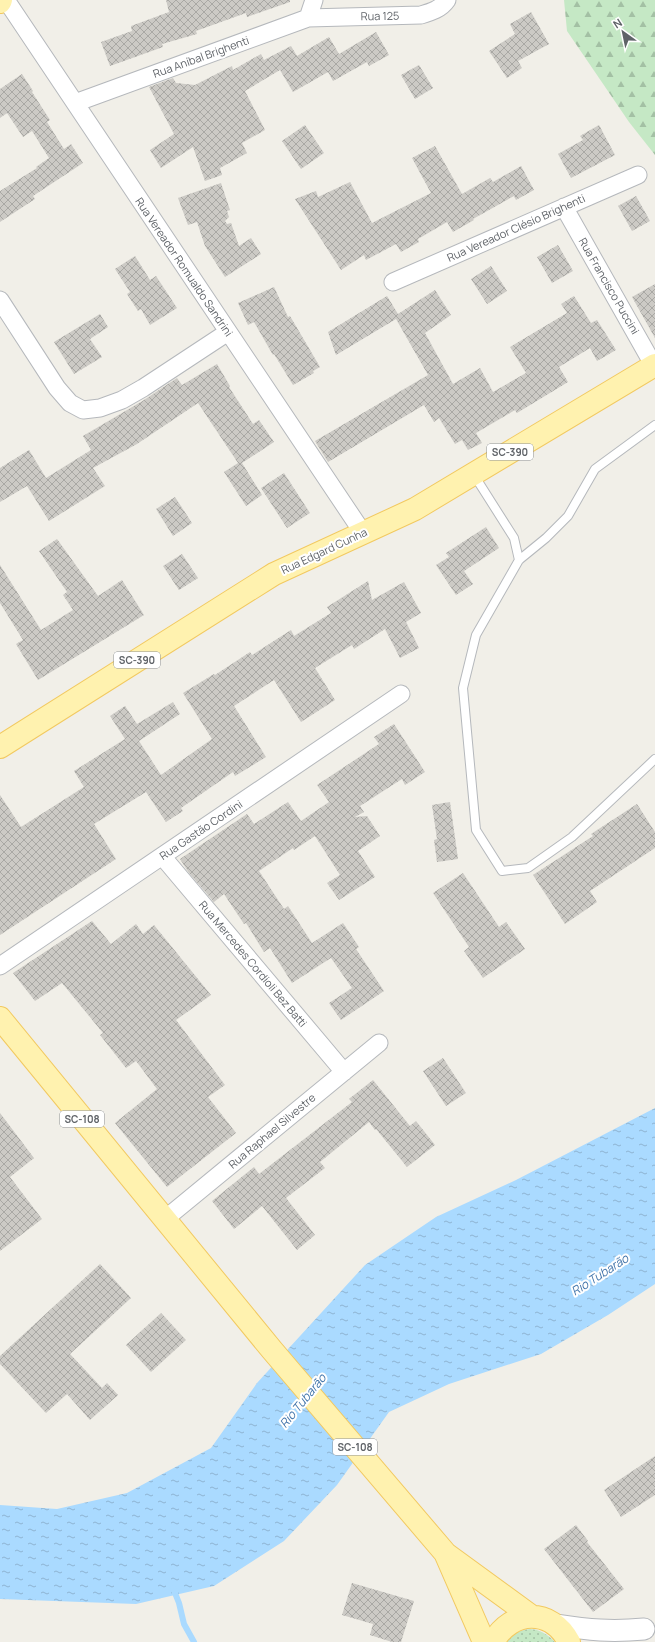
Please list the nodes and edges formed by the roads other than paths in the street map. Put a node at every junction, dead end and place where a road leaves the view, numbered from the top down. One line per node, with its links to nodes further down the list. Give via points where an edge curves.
1 (6, 0): 5 (street, Rua Vereador Romualdo Sandrini)
2 (314, 0): 4 (street)
3 (447, 0): 4 (street, Rua 125, via 433,11 421,15)
4 (308, 18): 5 (street, Rua Aníbal Brighenti)
5 (75, 103): 10 (street, Rua Vereador Romualdo Sandrini)
6 (638, 175): 7 (street, Rua Vereador Clésio Brighenti)
7 (564, 207): 8 (street, Rua Vereador Clésio Brighenti); 11 (street, Rua Francisco Puccini)
8 (393, 282)
9 (0, 300): 10 (street, via 57,388 70,403 83,410 100,408 122,400)
10 (228, 332): 14 (street, Rua Vereador Romualdo Sandrini)
11 (655, 366): 13 (main road, Rua Edgard Cunha / SC-390)
12 (655, 425): 15 (lane, via 594,469 568,516)
13 (473, 474): 14 (main road, Rua Edgard Cunha / SC-390, via 415,509); 15 (lane, via 514,538)
14 (363, 533): 17 (main road, Rua Edgard Cunha / SC-390, via 274,574)
15 (519, 560): 18 (lane, via 476,635 463,688 476,830 502,871 528,868 572,837)
16 (401, 694): 19 (street, Rua Gastão Cordini)
17 (0, 747)
18 (655, 759)
19 (162, 856): 20 (street, Rua Gastão Cordini); 23 (street, Rua Mercedes Cordioli Bez Batti)
20 (0, 966)
21 (0, 1018): 24 (main road, SC-108)
22 (380, 1043): 23 (street, Rua Raphael Silvestre)
23 (344, 1072): 24 (street, Rua Raphael Silvestre)
24 (165, 1220): 25 (main road, SC-108)
25 (442, 1549): 26 (main road, SC-108); 29 (main road, SC-108)
26 (531, 1616): 28 (main road, via 545,1619); 30 (main road, via 519,1618 508,1624)
27 (649, 1626): 28 (street, via 618,1632); 31 (street)
28 (563, 1634)
29 (484, 1642)
30 (493, 1642)
31 (615, 1642)

